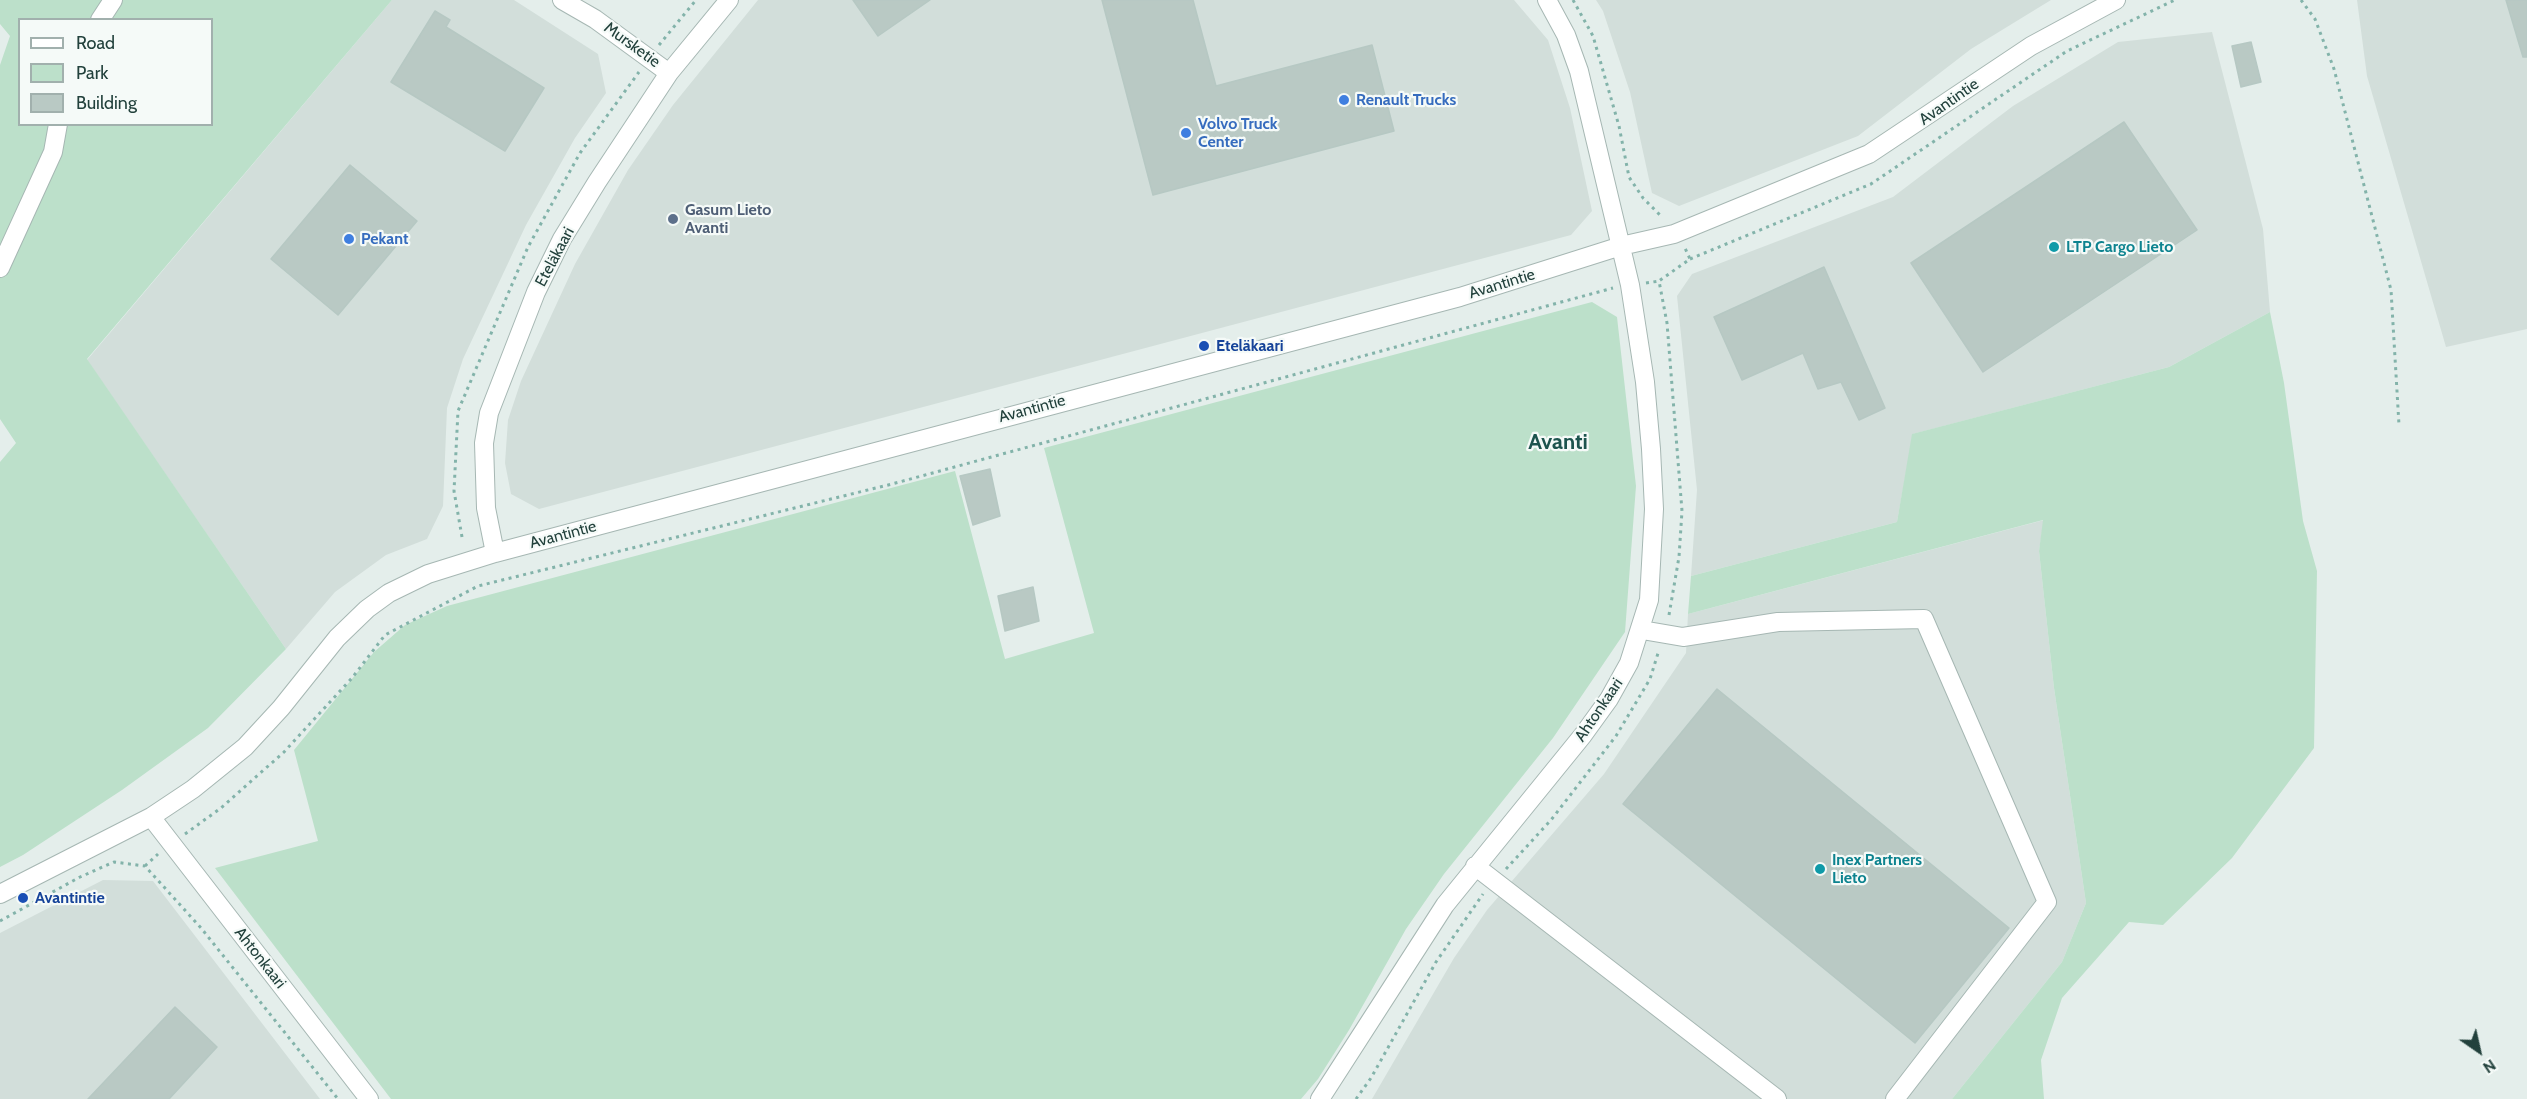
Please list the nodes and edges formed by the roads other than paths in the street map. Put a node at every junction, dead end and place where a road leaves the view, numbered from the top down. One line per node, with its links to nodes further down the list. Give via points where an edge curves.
1 (113, 0): 6 (street)
2 (562, 0): 7 (street, Mursketie)
3 (729, 0): 7 (street, Eteläkaari)
4 (1547, 0): 9 (street, via 1579,71)
5 (2116, 0): 9 (street, Avantintie, via 2031,46 1869,154 1674,234)
6 (101, 18)
7 (669, 72): 11 (street, Eteläkaari, via 562,239 506,366 489,413 484,443 486,508)
8 (58, 126): 10 (street, via 53,152)
9 (1621, 246): 11 (street, Avantintie, via 1460,297); 12 (street, Ahtonkaari, via 1645,382 1651,449 1653,546 1649,600)
10 (0, 268)
11 (495, 553): 13 (street, Avantintie, via 428,574 367,609 337,638 245,747)
12 (1642, 630): 14 (street, Ahtonkaari, via 1629,663 1603,708); 19 (street, via 1683,637 1778,622 1924,619 2047,902)
13 (151, 817): 15 (street, Avantintie); 16 (street, Ahtonkaari)
14 (1475, 866): 17 (street, Ahtonkaari); 18 (street)
15 (0, 894)
16 (369, 1099)
17 (1320, 1099)
18 (1777, 1099)
19 (1895, 1099)

